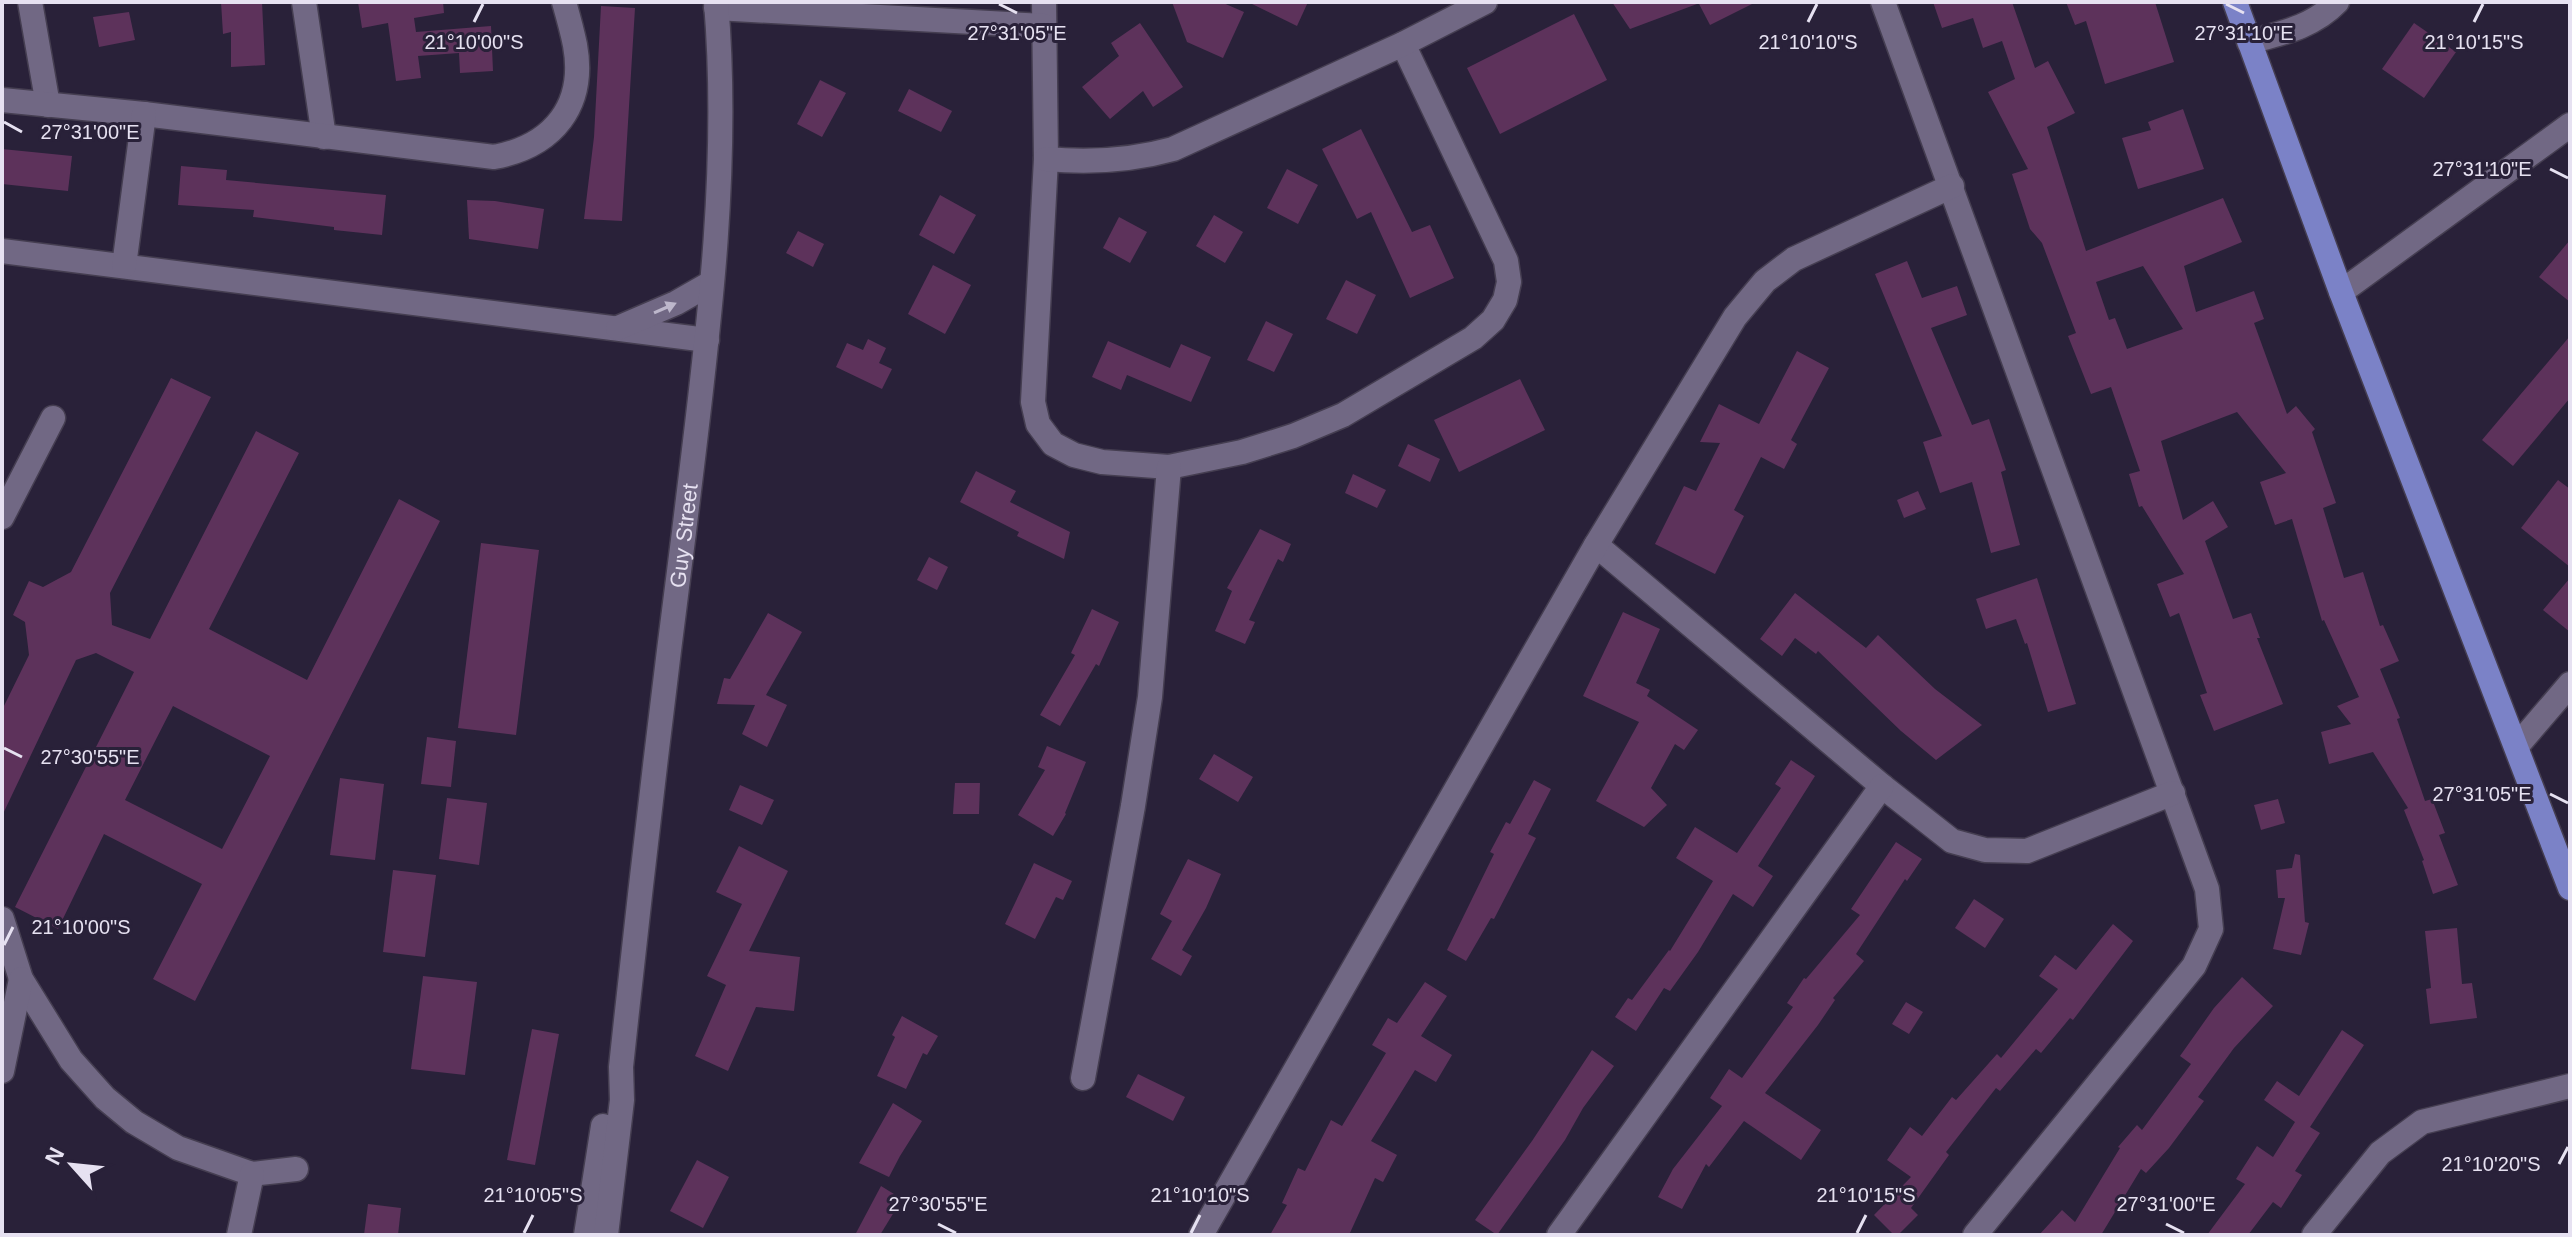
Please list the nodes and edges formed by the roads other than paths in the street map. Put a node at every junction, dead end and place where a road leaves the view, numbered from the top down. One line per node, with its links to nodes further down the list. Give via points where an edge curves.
1 (30, 2): 13 (street)
2 (304, 2): 16 (street)
3 (564, 2): 16 (street, via 576,47 575,84 566,115 538,142 494,157)
4 (1485, 2): 11 (street)
5 (1883, 2): 18 (street)
6 (2235, 2): 10 (main road)
7 (2337, 2): 10 (street, via 2303,27)
8 (716, 5): 9 (street); 21 (street, Guy Street, via 720,162)
9 (1044, 14): 17 (street)
10 (2249, 42): 22 (main road)
11 (1403, 44): 17 (street, via 1173,149 1115,162); 26 (street, via 1506,261 1505,300 1473,338 1343,415 1242,452)
12 (2, 100): 13 (street)
13 (48, 105): 14 (street)
14 (144, 114): 16 (street); 20 (street)
15 (2570, 125): 22 (street)
16 (324, 137)
17 (1046, 159): 26 (street, via 1033,402 1038,424 1053,444 1074,455)
18 (1952, 186): 28 (street, via 1794,259 1765,281 1735,317); 32 (street)
19 (2, 251): 20 (street)
20 (124, 266): 23 (street)
21 (711, 283): 23 (street, one-way to 21); 24 (street, Guy Street)
22 (2341, 292): 30 (main road)
23 (616, 329): 24 (street)
24 (707, 340): 36 (street, Guy Street)
25 (53, 418): 27 (street)
26 (1169, 467): 38 (street, via 1150,697)
27 (2, 517)
28 (1596, 545): 31 (street); 45 (street)
29 (2570, 684): 30 (street)
30 (2517, 746): 33 (main road)
31 (1882, 786): 32 (street, via 1952,841 1985,850 2027,851); 46 (street)
32 (2173, 793): 47 (street, via 2207,889 2211,929 2194,966)
33 (2570, 888)
34 (2, 919): 35 (street)
35 (21, 979): 37 (street); 41 (street, via 71,1060 105,1098 178,1148)
36 (621, 1067): 43 (street, Guy Street, via 607,1100); 44 (street, Guy Street)
37 (2, 1071)
38 (1083, 1078)
39 (2570, 1086): 48 (street, via 2422,1122 2380,1153)
40 (296, 1169): 41 (street)
41 (252, 1174): 42 (street)
42 (239, 1235)
43 (586, 1235)
44 (606, 1235)
45 (1201, 1235)
46 (1559, 1235)
47 (1975, 1235)
48 (2314, 1235)

